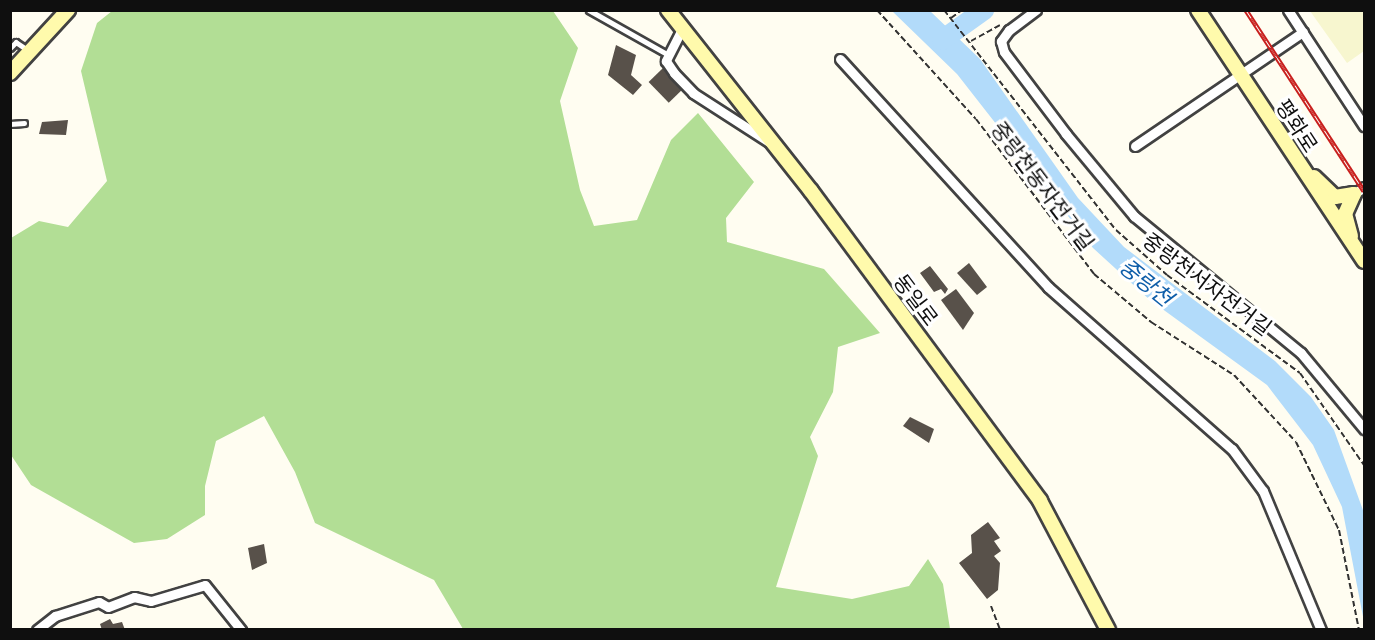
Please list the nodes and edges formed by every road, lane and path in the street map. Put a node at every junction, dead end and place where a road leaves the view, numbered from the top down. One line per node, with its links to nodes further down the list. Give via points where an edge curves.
1 (68, 10): 16 (street)
2 (589, 10): 17 (lane)
3 (668, 10): 12 (street, 동일로)
4 (877, 10): 38 (path, 중랑천동자전거길, via 976,119 1087,267 1136,312 1234,375 1296,442 1339,530)
5 (944, 10): 10 (path, 중랑천서자전거길)
6 (962, 10): 10 (path)
7 (1036, 10): 11 (street)
8 (1198, 10): 20 (street, 평화로)
9 (1288, 10): 13 (street)
10 (951, 18): 14 (path, 중랑천서자전거길)
11 (1018, 23): 14 (path, via 1004,23); 30 (street, via 1001,41 1004,52 1121,203 1301,353)
12 (682, 29): 17 (street); 24 (street, 동일로)
13 (1302, 32): 20 (street); 23 (street)
14 (971, 41): 31 (path, 중랑천서자전거길, via 1116,230 1159,270 1300,373)
15 (10, 48): 16 (lane, via 16,42)
16 (30, 52): 19 (street)
17 (669, 55): 24 (street, via 666,61 693,93)
18 (840, 59): 37 (street, via 1048,287 1232,449 1263,491)
19 (10, 73)
20 (1240, 77): 25 (street); 26 (street, 평화로)
21 (24, 123): 22 (lane)
22 (10, 124)
23 (1365, 126)
24 (770, 142): 36 (street, 동일로, via 1040,501)
25 (1135, 146)
26 (1298, 163): 27 (street, via 1335,197); 28 (street, 평화로)
27 (1359, 190): 28 (street, via 1345,214)
28 (1353, 243): 29 (street, 평화로)
29 (1365, 261)
30 (1365, 429)
31 (1365, 465)
32 (991, 606): 35 (path)
33 (37, 630): 34 (street, via 55,616 99,602 108,606 134,597 151,601 206,585)
34 (241, 630)
35 (1000, 630)
36 (1108, 630)
37 (1321, 630)
38 (1359, 630)

